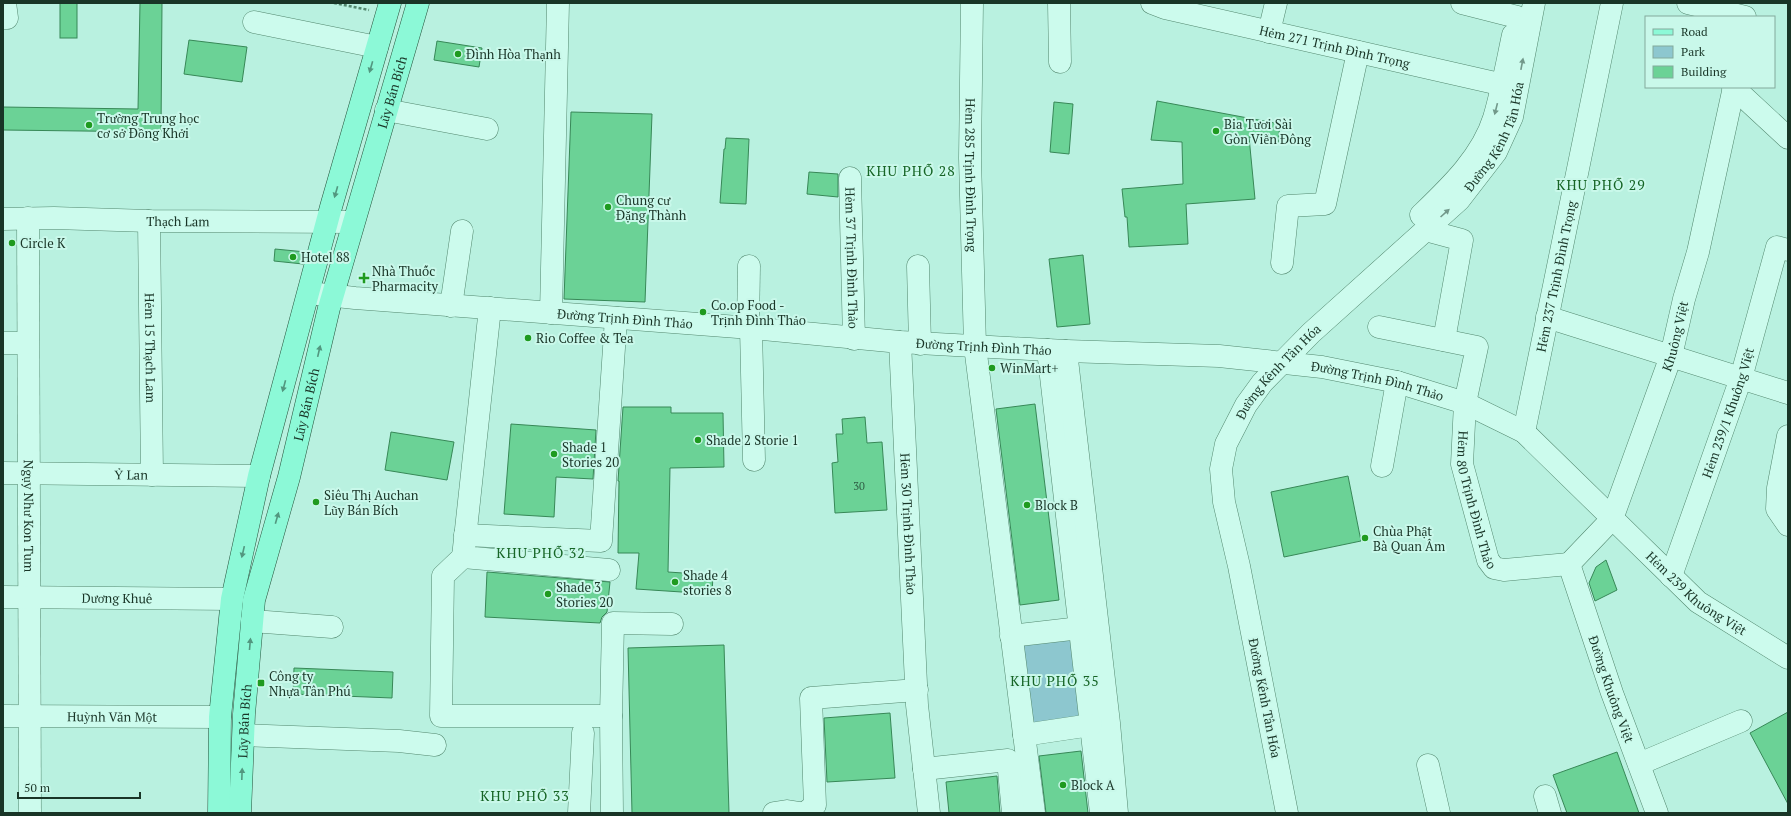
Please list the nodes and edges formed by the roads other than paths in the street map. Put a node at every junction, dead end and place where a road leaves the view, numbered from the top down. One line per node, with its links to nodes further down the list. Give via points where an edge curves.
1 (6, 3): 17 (street, via 7,18)
2 (418, 3): 26 (main road, Lũy Bán Bích)
3 (558, 3): 45 (street)
4 (972, 3): 55 (street, Hẻm 285 Trịnh Đình Trọng, via 970,158)
5 (1059, 3): 22 (street)
6 (1152, 3): 19 (street, Hẻm 271 Trịnh Đình Trọng)
7 (1276, 3): 19 (street)
8 (1462, 3): 14 (street)
9 (1534, 3): 23 (street, Đường Kênh Tân Hóa, one-way to 9)
10 (1612, 3): 46 (street, Hẻm 237 Trịnh Đình Trọng)
11 (1688, 3): 15 (street)
12 (1748, 3): 16 (street)
13 (388, 8): 20 (main road, Lũy Bán Bích)
14 (1519, 10): 23 (street, Đường Kênh Tân Hóa)
15 (1742, 16)
16 (1746, 16)
17 (3, 18)
18 (254, 22): 20 (street)
19 (1269, 32): 21 (street, Hẻm 271 Trịnh Đình Trọng)
20 (377, 47): 33 (main road, Lũy Bán Bích, one-way to 33)
21 (1358, 52): 23 (street, Hẻm 271 Trịnh Đình Trọng); 38 (street, via 1325,204 1288,206)
22 (1060, 62)
23 (1510, 86): 35 (street, Đường Kênh Tân Hóa, one-way to 23, via 1459,200 1496,152 1512,117); 58 (street, Đường Kênh Tân Hóa, one-way to 58, via 1478,150 1452,185)
24 (1733, 88): 57 (street, Khuông Việt, via 1698,252)
25 (1734, 88): 28 (street)
26 (386, 110): 27 (street); 34 (main road, Lũy Bán Bích)
27 (487, 129)
28 (1788, 138)
29 (850, 178): 50 (street, Hẻm 37 Trịnh Đình Thảo)
30 (28, 218): 31 (street, Thạch Lam); 32 (street, Thạch Lam); 53 (street, Ngụy Như Kon Tum)
31 (3, 219)
32 (148, 221): 33 (street, Thạch Lam); 70 (street, Hẻm 15 Thạch Lam)
33 (328, 222): 34 (street, Thạch Lam); 41 (main road, Lũy Bán Bích)
34 (353, 222): 42 (main road, Lũy Bán Bích)
35 (1425, 230): 51 (street, via 1462,240); 58 (street, Đường Kênh Tân Hóa, via 1311,333)
36 (462, 231): 43 (street)
37 (1782, 249): 59 (street, Hẻm 239/1 Khuông Việt)
38 (1282, 262)
39 (749, 266): 49 (street)
40 (918, 266): 54 (street, Hẻm 30 Trịnh Đình Thảo)
41 (309, 293): 42 (street, Đường Trịnh Đình Thảo); 71 (main road, Lũy Bán Bích, one-way to 71)
42 (332, 296): 43 (street, Đường Trịnh Đình Thảo); 82 (main road, Lũy Bán Bích, one-way to 42, via 254,600 289,476)
43 (451, 306): 44 (street, Đường Trịnh Đình Thảo)
44 (486, 308): 45 (street, Đường Trịnh Đình Thảo); 63 (street); 74 (street)
45 (552, 313): 47 (street, Đường Trịnh Đình Thảo)
46 (1547, 317): 57 (street); 64 (street, Hẻm 237 Trịnh Đình Trọng)
47 (616, 318): 49 (street, Đường Trịnh Đình Thảo); 74 (street, via 601,541)
48 (1379, 327): 51 (street)
49 (750, 328): 50 (street, Đường Trịnh Đình Thảo); 66 (street)
50 (854, 339): 54 (street, Đường Trịnh Đình Thảo)
51 (1444, 340): 62 (street, Hẻm 80 Trịnh Đình Thảo, via 1477,347)
52 (3, 342): 53 (street)
53 (28, 343): 69 (street, Ngụy Như Kon Tum)
54 (910, 343): 55 (street, Đường Trịnh Đình Thảo); 88 (street, Hẻm 30 Trịnh Đình Thảo)
55 (975, 346): 56 (street, Đường Trịnh Đình Thảo); 86 (street, Hẻm 285 Trịnh Đình Trọng)
56 (1057, 351): 58 (street, Đường Trịnh Đình Thảo, via 1219,356); 85 (street); 114 (street, via 1109,723)
57 (1671, 356): 59 (street); 72 (street, Khuông Việt)
58 (1272, 362): 60 (street, Đường Trịnh Đình Thảo); 115 (street, Đường Kênh Tân Hóa, via 1235,397 1214,439 1207,468 1211,504 1227,570); 116 (street, Đường Kênh Tân Hóa, via 1226,444 1221,469 1224,502)
59 (1741, 378): 61 (street); 78 (street, Hẻm 239/1 Khuông Việt)
60 (1397, 382): 62 (street, Đường Trịnh Đình Thảo); 67 (street)
61 (1788, 393)
62 (1465, 403): 64 (street, Đường Trịnh Đình Thảo); 76 (street, Hẻm 80 Trịnh Đình Thảo, via 1462,464 1488,560 1494,568 1504,570)
63 (468, 425)
64 (1524, 432): 72 (street, Đường Trịnh Đình Thảo)
65 (1788, 436): 73 (street, via 1778,488 1777,509)
66 (754, 460)
67 (1382, 466)
68 (3, 473): 69 (street, Ỷ Lan)
69 (29, 473): 70 (street, Ỷ Lan); 80 (street, Ngụy Như Kon Tum)
70 (152, 475): 71 (street, Ỷ Lan)
71 (259, 476): 81 (main road, Lũy Bán Bích, one-way to 81)
72 (1612, 519): 76 (street, Khuông Việt); 78 (street, Hẻm 239 Khuông Việt)
73 (1788, 525)
74 (465, 535): 75 (street)
75 (463, 557): 77 (street); 91 (street, via 443,576 441,716)
76 (1570, 564): 99 (street, Đường Khuông Việt)
77 (608, 570)
78 (1671, 576): 87 (street, Hẻm 239 Khuông Việt, via 1698,602)
79 (3, 596): 80 (street, Dương Khuê)
80 (29, 597): 81 (street, Dương Khuê); 90 (street, Ngụy Như Kon Tum)
81 (232, 599): 92 (main road, Lũy Bán Bích)
82 (252, 621): 84 (street); 96 (main road, Lũy Bán Bích, one-way to 82)
83 (672, 624): 91 (street, via 613,623)
84 (332, 627)
85 (1080, 628): 86 (street); 94 (street)
86 (1012, 636): 97 (street, Hẻm 285 Trịnh Đình Trọng)
87 (1788, 658)
88 (917, 697): 101 (street, Hẻm 30 Trịnh Đình Thảo); 109 (street, via 811,698 815,805)
89 (3, 716): 90 (street, Huỳnh Văn Một)
90 (29, 716): 92 (street, Huỳnh Văn Một); 102 (street, Ngụy Như Kon Tum)
91 (611, 716): 106 (street)
92 (220, 717): 103 (main road, Lũy Bán Bích)
93 (1741, 721): 99 (street)
94 (1091, 725): 97 (street); 113 (street)
95 (583, 733): 105 (street)
96 (244, 735): 98 (street, via 399,741); 104 (main road, Lũy Bán Bích, one-way to 96)
97 (1024, 735): 112 (street, Hẻm 285 Trịnh Đình Trọng)
98 (435, 745)
99 (1638, 764): 118 (street, Đường Khuông Việt)
100 (1428, 765): 117 (street)
101 (924, 769): 110 (street, Hẻm 30 Trịnh Đình Thảo); 111 (street, via 1008,760)
102 (30, 813)
103 (219, 813)
104 (240, 813)
105 (578, 813)
106 (612, 813)
107 (774, 813): 108 (street)
108 (800, 813)
109 (805, 813)
110 (929, 813)
111 (1013, 813)
112 (1034, 813)
113 (1101, 813)
114 (1117, 813)
115 (1273, 813)
116 (1287, 813)
117 (1439, 813)
118 (1657, 813)

